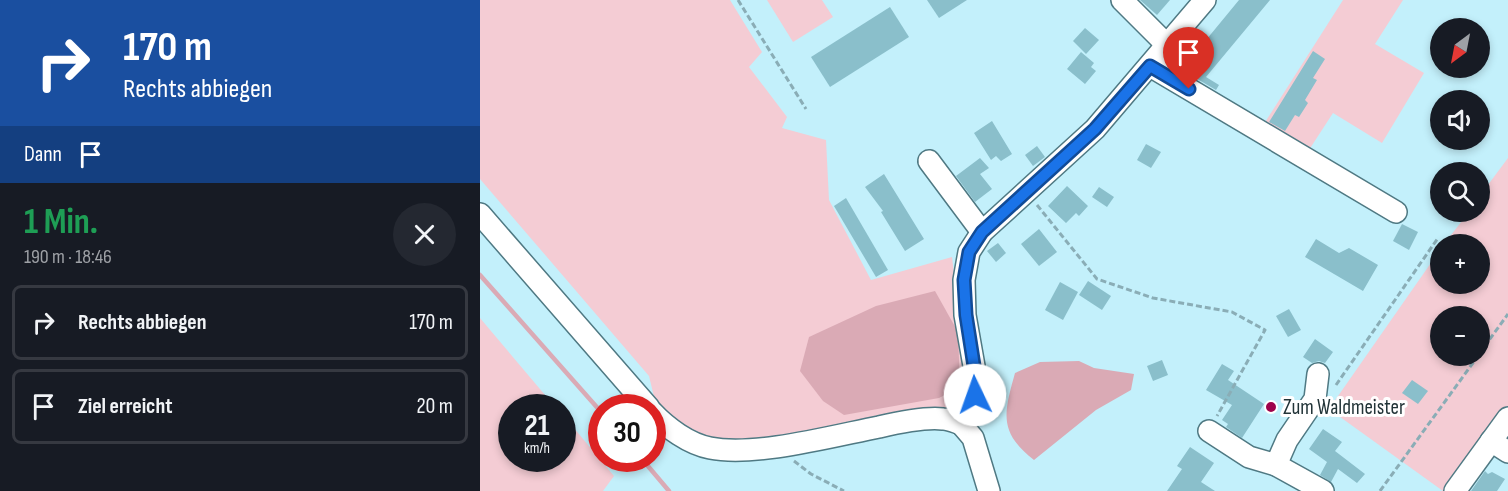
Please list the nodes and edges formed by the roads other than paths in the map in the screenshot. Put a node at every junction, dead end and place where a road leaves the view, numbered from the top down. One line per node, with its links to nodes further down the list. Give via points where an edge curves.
1 (1122, 0): 3 (street)
2 (1205, 0): 3 (street)
3 (1167, 45): 4 (street)
4 (1150, 66): 6 (street); 8 (street, via 1095,129)
5 (929, 161): 8 (street)
6 (1396, 212)
7 (480, 214): 10 (street)
8 (982, 232): 13 (street, via 969,252 964,280 975,395)
9 (1318, 374): 16 (street, via 1315,399 1287,440)
10 (637, 394)
11 (1508, 418): 15 (street)
12 (666, 424): 13 (street, via 692,442 740,450 903,422 943,418)
13 (961, 424): 17 (street, via 973,438)
14 (1209, 431): 16 (street, via 1249,457)
15 (1499, 447): 19 (street)
16 (1276, 465): 18 (street)
17 (989, 491)
18 (1323, 491)
19 (1455, 491)

